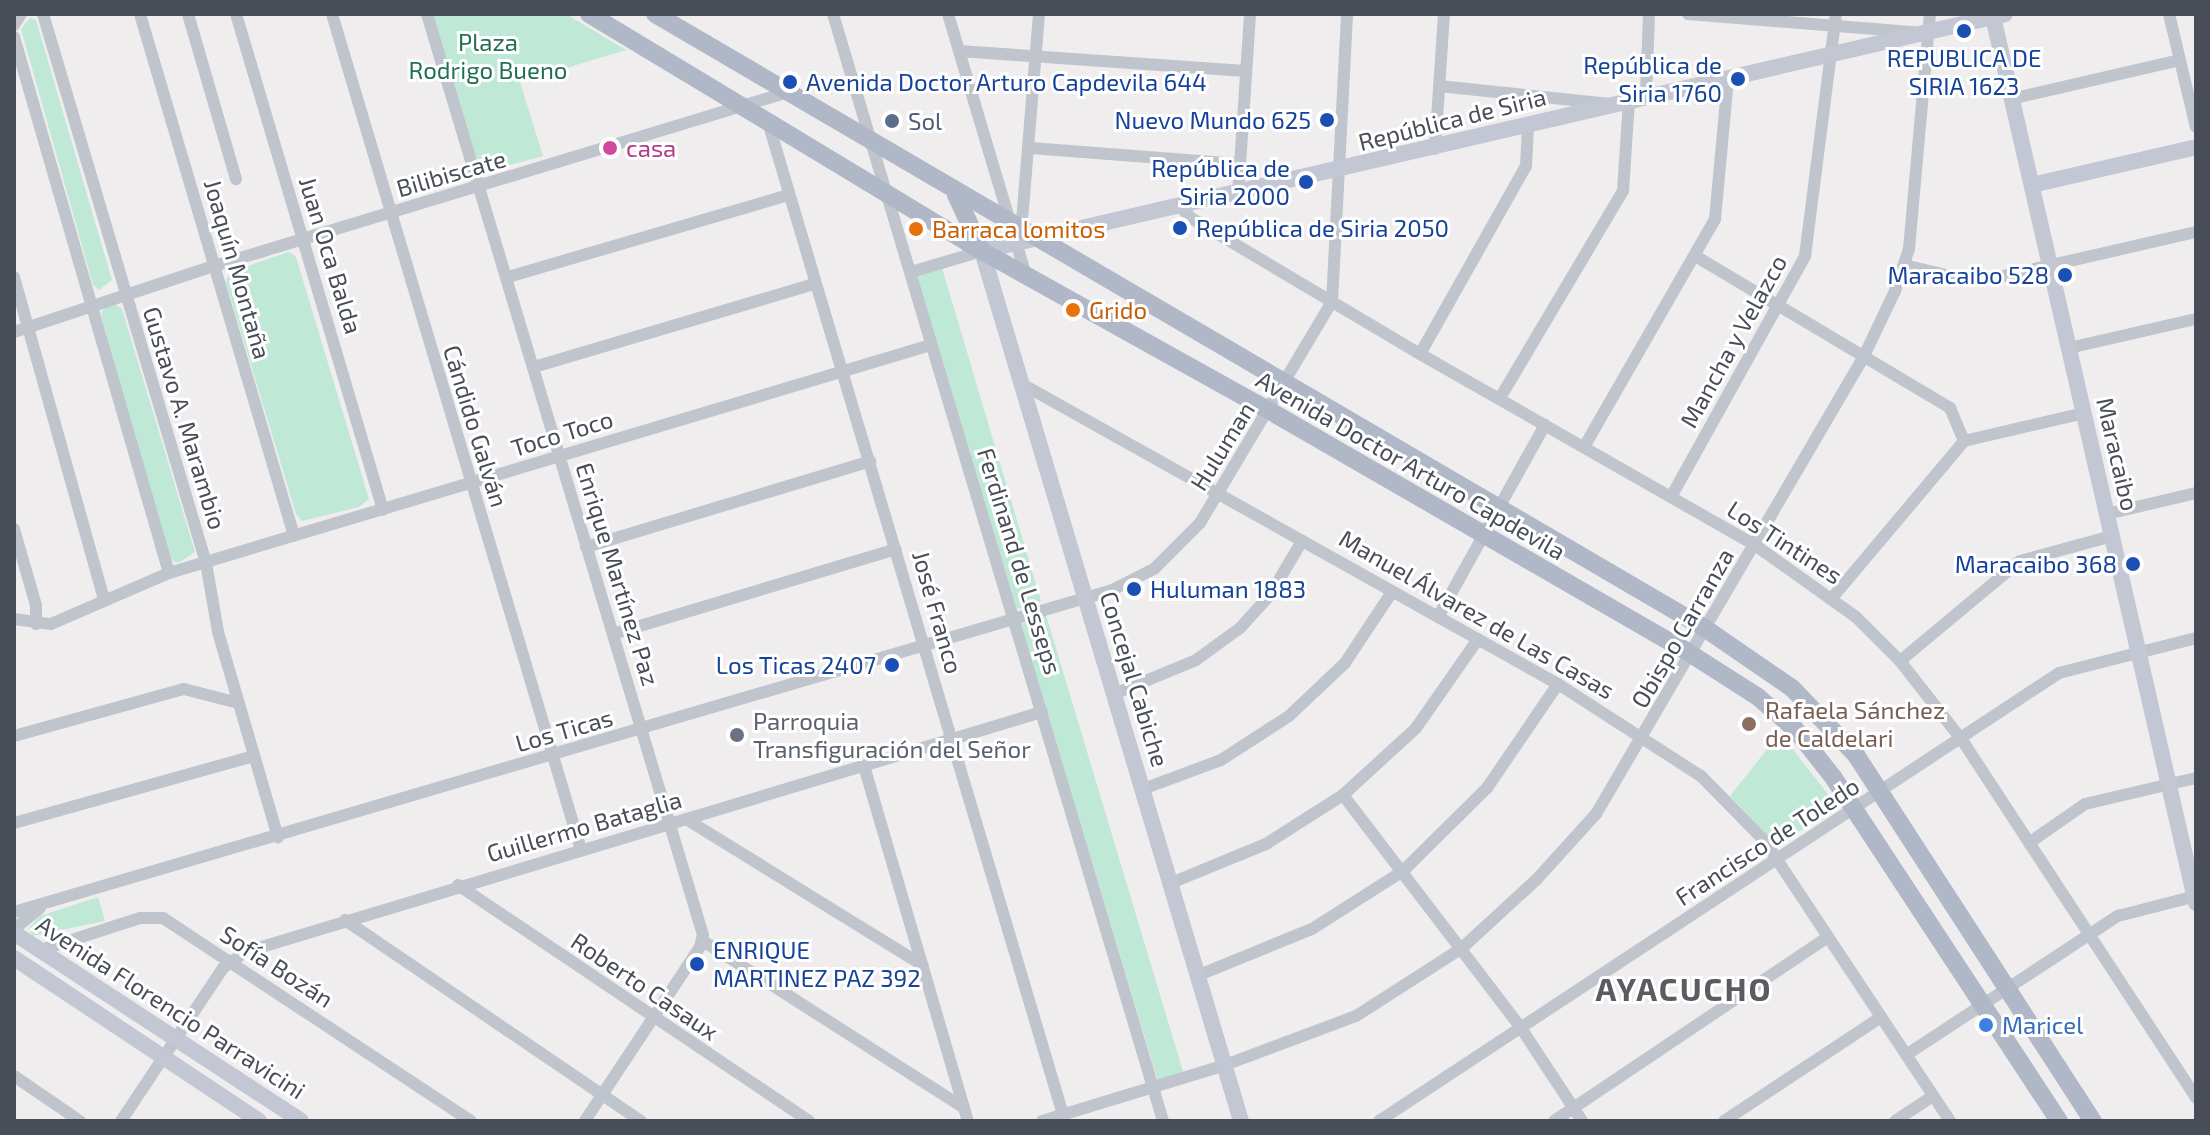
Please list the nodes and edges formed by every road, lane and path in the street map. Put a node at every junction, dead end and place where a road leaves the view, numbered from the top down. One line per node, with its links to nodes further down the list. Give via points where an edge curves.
1 (21, 14): 23 (street)
2 (43, 14): 69 (street, Gustavo A. Marambio)
3 (140, 14): 63 (street, Joaquín Montaña)
4 (188, 14): 47 (street)
5 (236, 14): 58 (street, Juan Oca Balda)
6 (332, 14): 55 (street, Cándido Galván)
7 (427, 14): 49 (street, Enrique Martínez Paz)
8 (589, 14): 37 (main road, Avenida Doctor Arturo Capdevila)
9 (655, 14): 33 (main road, Avenida Doctor Arturo Capdevila)
10 (833, 14): 41 (street, Ferdinand de Lesseps)
11 (948, 14): 26 (street)
12 (1039, 14): 27 (street)
13 (1250, 14): 30 (street)
14 (1347, 14): 46 (street, Huluman)
15 (1444, 14): 32 (street)
16 (1649, 14): 34 (street)
17 (1688, 14): 21 (street)
18 (1930, 14): 24 (street, Obispo Carranza)
19 (2169, 14): 29 (street)
20 (1999, 15): 24 (main road, República de Siria); 35 (main road, Maracaibo)
21 (1742, 16): 22 (street)
22 (1835, 20): 24 (street); 28 (street, Mancha y Velazco)
23 (14, 25)
24 (1929, 33): 28 (main road, República de Siria); 61 (street, Obispo Carranza)
25 (14, 37): 71 (street)
26 (959, 51): 27 (street); 57 (street)
27 (1037, 55): 30 (street); 43 (street)
28 (1830, 56): 31 (main road, República de Siria); 72 (street, Mancha y Velazco, via 1809,240)
29 (2180, 60): 35 (street); 40 (street)
30 (1245, 71): 45 (street)
31 (1728, 79): 34 (main road, República de Siria); 60 (street, via 1718,205)
32 (1439, 86): 36 (street); 44 (street)
33 (788, 92): 37 (street, Bilibiscate); 41 (main road, Avenida Doctor Arturo Capdevila)
34 (1638, 98): 36 (main road, República de Siria); 84 (street, via 1623,191)
35 (2011, 99): 48 (main road, Maracaibo)
36 (1610, 104): 39 (main road, República de Siria)
37 (743, 108): 38 (main road, Avenida Doctor Arturo Capdevila); 49 (street, Bilibiscate)
38 (768, 122): 51 (main road, Avenida Doctor Arturo Capdevila); 52 (street, José Franco)
39 (1528, 126): 44 (main road, República de Siria); 78 (street, via 1526,166)
40 (2196, 127)
41 (872, 143): 50 (main road, Avenida Doctor Arturo Capdevila); 51 (street, Ferdinand de Lesseps)
42 (2196, 147): 48 (main road)
43 (1031, 148): 45 (street); 57 (street)
44 (1435, 149): 46 (main road, República de Siria)
45 (1238, 164): 53 (street)
46 (1339, 171): 53 (main road, República de Siria); 70 (street, Huluman)
47 (236, 179)
48 (2032, 185): 62 (main road, Maracaibo)
49 (480, 188): 55 (street, Bilibiscate); 67 (street, Enrique Martínez Paz)
50 (952, 190): 57 (main road, Avenida Doctor Arturo Capdevila); 59 (main road)
51 (887, 191): 59 (main road, Avenida Doctor Arturo Capdevila); 64 (street, Ferdinand de Lesseps)
52 (789, 195): 67 (street); 68 (street, José Franco)
53 (1238, 195): 54 (main road, República de Siria)
54 (1181, 207): 57 (main road, República de Siria); 70 (street, Los Tintines)
55 (389, 214): 58 (street, Bilibiscate); 92 (street, Cándido Galván)
56 (2196, 232): 62 (street)
57 (1020, 235): 59 (main road, República de Siria); 65 (street); 83 (main road, Avenida Doctor Arturo Capdevila)
58 (303, 238): 63 (street, Bilibiscate); 97 (street, Juan Oca Balda)
59 (982, 251): 64 (street, República de Siria); 65 (main road, Avenida Doctor Arturo Capdevila); 82 (main road, Concejal Cabiche)
60 (1697, 257): 72 (street); 89 (street)
61 (1904, 265): 62 (street, via 1967,280); 79 (street, Obispo Carranza)
62 (2050, 265): 77 (main road, Maracaibo)
63 (214, 266): 69 (street, Bilibiscate); 101 (street, Joaquín Montaña)
64 (911, 272): 76 (street, Ferdinand de Lesseps)
65 (1025, 272): 85 (main road, Avenida Doctor Arturo Capdevila)
66 (14, 277): 74 (street)
67 (508, 277): 80 (street, Enrique Martínez Paz)
68 (815, 284): 80 (street); 81 (street, José Franco)
69 (125, 294): 71 (street, Bilibiscate); 107 (street, Gustavo A. Marambio)
70 (1332, 302): 78 (street, Los Tintines); 83 (street, Huluman)
71 (92, 304): 74 (street, Bilibiscate); 108 (street)
72 (1780, 309): 79 (street); 95 (street, Mancha y Velazco)
73 (2196, 319): 77 (street)
74 (27, 325): 75 (street, Bilibiscate); 112 (street)
75 (14, 332)
76 (931, 345): 81 (street, Toco Toco); 113 (street, Ferdinand de Lesseps)
77 (2069, 348): 86 (main road, Maracaibo)
78 (1420, 354): 84 (street, Los Tintines)
79 (1863, 358): 88 (street, via 1950,408); 104 (street, Obispo Carranza)
80 (534, 367): 90 (street, Enrique Martínez Paz)
81 (842, 372): 90 (street, Toco Toco); 91 (street, José Franco)
82 (1022, 384): 94 (street, Manuel Álvarez de Las Casas); 110 (main road, Concejal Cabiche)
83 (1285, 386): 85 (street, Huluman); 96 (main road, Avenida Doctor Arturo Capdevila)
84 (1500, 398): 87 (street, Los Tintines)
85 (1270, 411): 94 (street, Huluman); 100 (main road, Avenida Doctor Arturo Capdevila)
86 (2084, 413): 88 (street); 98 (main road, Maracaibo)
87 (1545, 425): 89 (street, Los Tintines); 96 (street)
88 (1964, 441): 111 (street)
89 (1584, 447): 95 (street, Los Tintines)
90 (560, 457): 92 (street, Toco Toco); 105 (street, Enrique Martínez Paz)
91 (870, 461): 105 (street); 106 (street, José Franco)
92 (471, 483): 97 (street, Toco Toco); 135 (street, Cándido Galván)
93 (2196, 493): 98 (street)
94 (1218, 494): 103 (street, Manuel Álvarez de Las Casas); 110 (street, Huluman, via 1185,543 1154,569)
95 (1671, 497): 104 (street, Los Tintines)
96 (1498, 509): 100 (street); 117 (main road, Avenida Doctor Arturo Capdevila)
97 (383, 510): 101 (street, Toco Toco)
98 (2107, 514): 102 (main road, Maracaibo)
99 (14, 529): 116 (street)
100 (1485, 534): 114 (street); 123 (main road, Avenida Doctor Arturo Capdevila)
101 (294, 536): 107 (street, Toco Toco)
102 (2112, 536): 122 (main road, Maracaibo); 124 (street, via 2020,561)
103 (1302, 541): 109 (street, Manuel Álvarez de Las Casas); 126 (street, via 1270,595 1230,636 1173,672)
104 (1755, 545): 111 (street, Los Tintines); 117 (street, Obispo Carranza)
105 (586, 547): 118 (street, Enrique Martínez Paz)
106 (896, 549): 118 (street); 121 (street, José Franco)
107 (206, 563): 108 (street, Toco Toco); 127 (street, Gustavo A. Marambio)
108 (169, 573): 112 (street, Toco Toco)
109 (1392, 592): 114 (street, Manuel Álvarez de Las Casas); 139 (street, via 1345,663 1289,716 1221,760)
110 (1085, 597): 113 (street, Los Ticas); 126 (main road, Concejal Cabiche)
111 (1832, 598): 124 (street, Los Tintines)
112 (104, 600): 116 (street, Toco Toco, via 60,621)
113 (1014, 617): 121 (street, Los Ticas); 128 (street, Ferdinand de Lesseps)
114 (1438, 617): 120 (street, Manuel Álvarez de Las Casas)
115 (14, 619): 116 (street)
116 (36, 624)
117 (1706, 629): 123 (street, Obispo Carranza); 140 (main road, Avenida Doctor Arturo Capdevila, via 1821,712)
118 (613, 634): 129 (street, Enrique Martínez Paz)
119 (2196, 638): 122 (street, Francisco de Toledo)
120 (1478, 639): 125 (street, Manuel Álvarez de Las Casas); 141 (street, via 1416,728)
121 (924, 645): 129 (street, Los Ticas); 132 (street, José Franco)
122 (2138, 651): 133 (street, Francisco de Toledo, via 2059,673); 138 (main road, Maracaibo)
123 (1692, 654): 131 (street, Obispo Carranza); 142 (main road, Avenida Doctor Arturo Capdevila, via 1787,721)
124 (1900, 661): 133 (street, Los Tintines)
125 (1558, 684): 131 (street, Manuel Álvarez de Las Casas); 150 (street, via 1487,788)
126 (1114, 694): 139 (main road, Concejal Cabiche)
127 (238, 703): 130 (street, via 178,690); 134 (street, Gustavo A. Marambio)
128 (1042, 712): 132 (street, Guillermo Bataglia); 177 (street, Ferdinand de Lesseps)
129 (641, 730): 135 (street, Los Ticas); 145 (street, Enrique Martínez Paz)
130 (14, 734)
131 (1645, 736): 149 (street, Manuel Álvarez de Las Casas, via 1725,798); 161 (street, Obispo Carranza, via 1568,848)
132 (952, 739): 136 (street, Guillermo Bataglia); 183 (street, José Franco)
133 (1962, 740): 140 (street, Francisco de Toledo); 147 (street, Los Tintines)
134 (254, 756): 144 (street); 146 (street, Gustavo A. Marambio)
135 (552, 756): 146 (street, Los Ticas); 148 (street, Cándido Galván)
136 (864, 766): 143 (street, Guillermo Bataglia); 165 (street)
137 (2196, 778): 138 (street)
138 (2169, 784): 147 (street, via 2085,804); 153 (main road, Maracaibo)
139 (1143, 789): 151 (main road, Concejal Cabiche)
140 (1881, 793): 142 (street, Francisco de Toledo); 167 (main road, Avenida Doctor Arturo Capdevila)
141 (1343, 795): 150 (street); 151 (street, via 1266,844)
142 (1856, 810): 149 (street, Francisco de Toledo); 168 (main road, Avenida Doctor Arturo Capdevila)
143 (686, 819): 145 (street, Guillermo Bataglia); 165 (street)
144 (14, 823)
145 (670, 824): 148 (street, Guillermo Bataglia); 160 (street, Enrique Martínez Paz)
146 (278, 837): 154 (street, Los Ticas)
147 (2029, 843): 158 (street, Los Tintines)
148 (581, 850): 152 (street, Guillermo Bataglia)
149 (1778, 861): 159 (street, Manuel Álvarez de Las Casas); 171 (street, Francisco de Toledo)
150 (1403, 871): 161 (street); 166 (street, via 1312,929)
151 (1171, 883): 166 (main road, Concejal Cabiche)
152 (458, 885): 156 (street, Guillermo Bataglia); 170 (street, Roberto Casaux)
153 (2195, 898): 158 (street, via 2126,912)
154 (53, 901): 155 (street, Los Ticas); 157 (street, Los Ticas)
155 (14, 912)
156 (345, 920): 164 (street, Guillermo Bataglia); 178 (street)
157 (14, 931): 162 (main road, Avenida Florencio Parravicini)
158 (2089, 935): 167 (street); 180 (street, Los Tintines)
159 (1828, 937): 169 (street, Manuel Álvarez de Las Casas); 181 (street)
160 (703, 941): 170 (street); 182 (street)
161 (1462, 948): 171 (street); 175 (street, Obispo Carranza, via 1356,1016)
162 (41, 950): 164 (street, Sofía Bozán, via 157,917); 172 (main road, Avenida Florencio Parravicini)
163 (14, 958): 174 (main road, Avenida Florencio Parravicini)
164 (230, 961): 172 (street); 188 (street, Sofía Bozán)
165 (922, 965): 182 (street)
166 (1199, 975): 175 (main road, Concejal Cabiche)
167 (2007, 990): 168 (street); 202 (main road, Avenida Doctor Arturo Capdevila)
168 (1983, 1005): 173 (street); 201 (main road, Avenida Doctor Arturo Capdevila)
169 (1881, 1017): 173 (street, Manuel Álvarez de Las Casas); 198 (street)
170 (653, 1018): 178 (street); 191 (street, Roberto Casaux)
171 (1521, 1028): 181 (street); 195 (street, Francisco de Toledo)
172 (177, 1038): 174 (street); 187 (main road, Avenida Florencio Parravicini)
173 (1906, 1055): 179 (street, Manuel Álvarez de Las Casas)
174 (164, 1058): 185 (street); 186 (main road, Avenida Florencio Parravicini)
175 (1225, 1065): 177 (street, Obispo Carranza); 194 (main road, Concejal Cabiche)
176 (14, 1076): 184 (street)
177 (1153, 1088): 183 (street, Obispo Carranza); 193 (street, Ferdinand de Lesseps)
178 (603, 1096): 189 (street); 190 (street)
179 (1933, 1096): 199 (street); 200 (street, Manuel Álvarez de Las Casas)
180 (2196, 1098)
181 (1574, 1108): 196 (street); 197 (street)
182 (966, 1114)
183 (1063, 1115): 192 (street, Obispo Carranza)
184 (80, 1121)
185 (121, 1121)
186 (259, 1121)
187 (301, 1121)
188 (471, 1121)
189 (585, 1121)
190 (641, 1121)
191 (809, 1121)
192 (1042, 1121)
193 (1163, 1121)
194 (1241, 1121)
195 (1379, 1121)
196 (1554, 1121)
197 (1582, 1121)
198 (1724, 1121)
199 (1895, 1121)
200 (1950, 1121)
201 (2059, 1121)
202 (2093, 1121)

